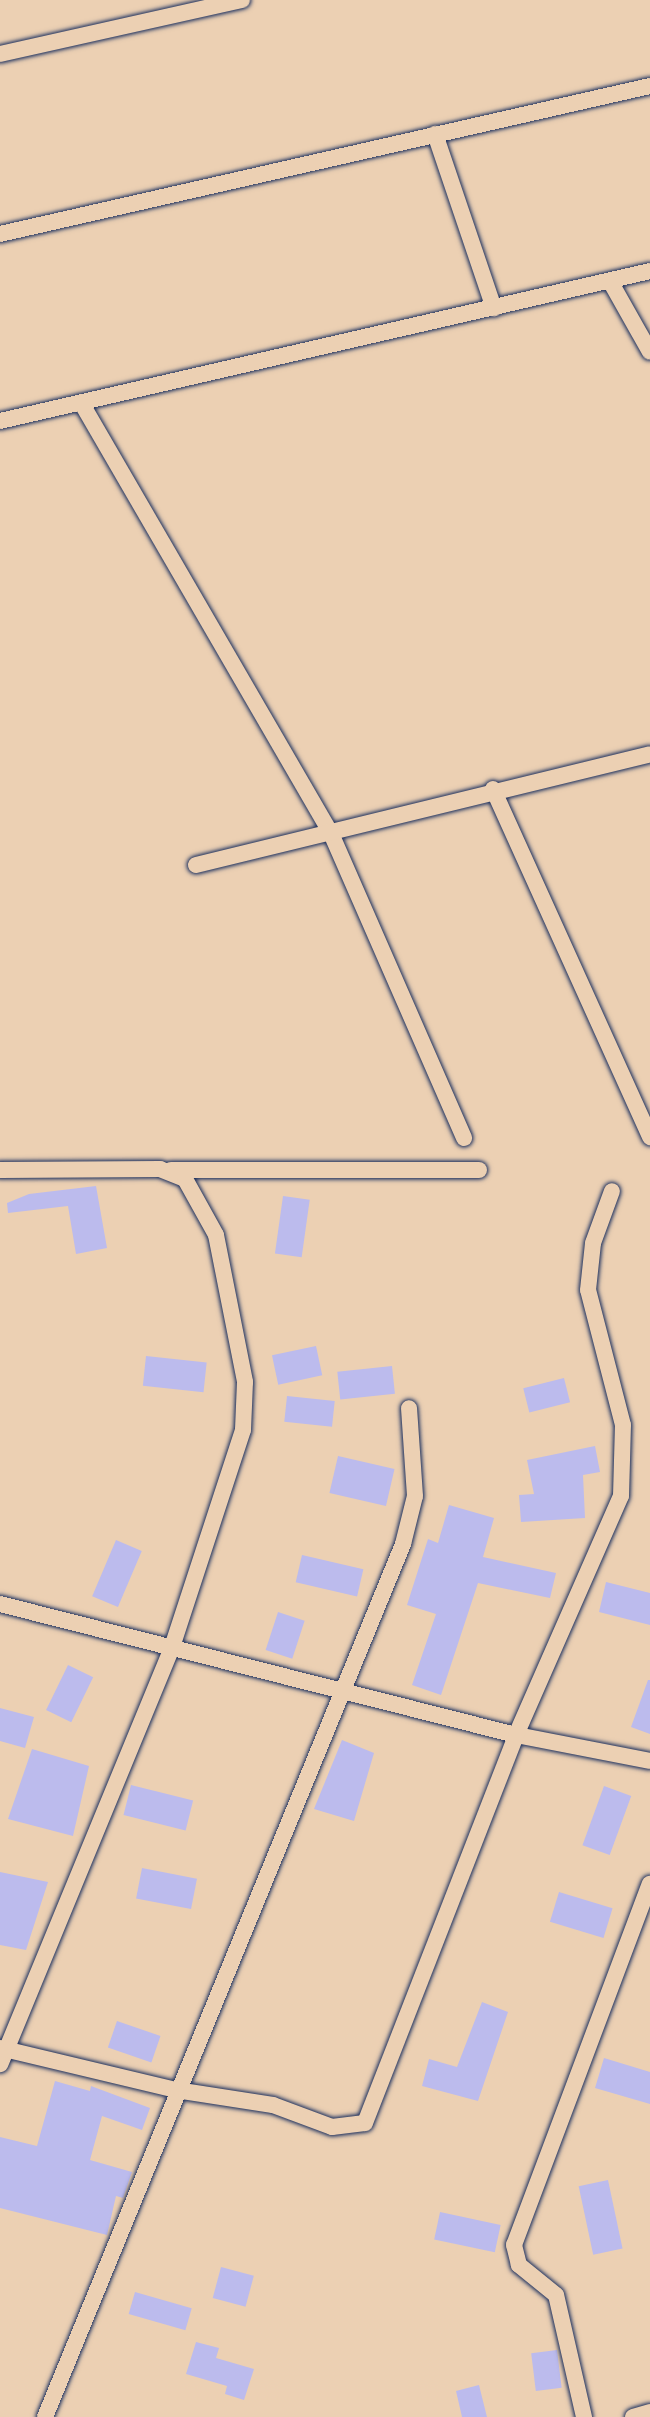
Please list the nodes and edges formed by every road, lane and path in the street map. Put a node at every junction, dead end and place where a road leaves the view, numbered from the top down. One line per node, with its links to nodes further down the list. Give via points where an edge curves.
1 (242, 0): 2 (street)
2 (0, 54)
3 (650, 86): 4 (street)
4 (435, 134): 5 (street); 8 (street)
5 (0, 234)
6 (650, 271): 7 (street)
7 (610, 281): 8 (street); 9 (street)
8 (494, 308): 10 (street)
9 (650, 352)
10 (82, 404): 11 (street); 14 (street)
11 (0, 421)
12 (650, 754): 13 (street)
13 (493, 789): 14 (street); 16 (street)
14 (330, 831): 15 (street); 17 (street)
15 (196, 865)
16 (650, 1137)
17 (464, 1138)
18 (0, 1170): 19 (street)
19 (169, 1170): 20 (street); 24 (street, via 191,1186 216,1235 245,1382 243,1430)
20 (479, 1170)
21 (612, 1191): 26 (street, via 593,1243 588,1290 623,1425 621,1496)
22 (409, 1408): 25 (street, via 415,1496)
23 (0, 1604): 24 (street)
24 (171, 1650): 25 (street); 29 (street)
25 (345, 1694): 26 (street); 30 (street)
26 (516, 1735): 27 (street); 30 (street, via 365,2123 332,2127 273,2105)
27 (650, 1761)
28 (650, 1884): 33 (street, via 514,2245 519,2265 556,2295)
29 (2, 2054): 30 (street)
30 (176, 2090): 32 (street)
31 (650, 2412): 34 (street)
32 (45, 2417)
33 (584, 2417)
34 (633, 2417)

